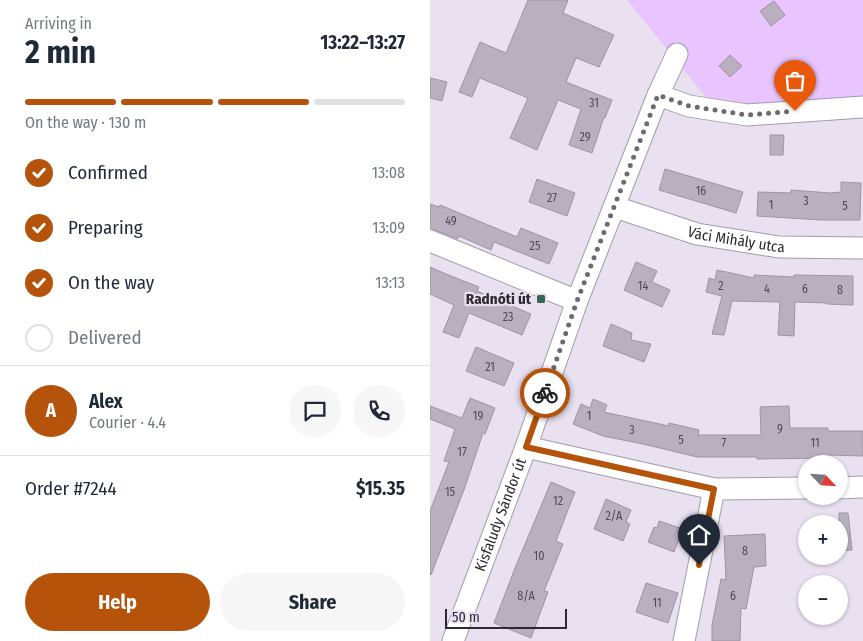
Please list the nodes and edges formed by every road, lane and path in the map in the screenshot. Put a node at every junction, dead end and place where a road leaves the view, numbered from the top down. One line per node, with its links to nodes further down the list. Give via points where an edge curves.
1 (677, 54): 2 (street, Kisfaludy Sándor út)
2 (658, 95): 3 (street, via 689,106 747,115); 4 (street, Kisfaludy Sándor út)
3 (863, 107)
4 (615, 207): 6 (street, Váci Mihály utca, via 698,234 779,247); 7 (street, Kisfaludy Sándor út)
5 (430, 241): 7 (street)
6 (863, 248)
7 (577, 301): 8 (street, Kisfaludy Sándor út)
8 (526, 447): 12 (street); 13 (street, Kisfaludy Sándor út)
9 (863, 487): 11 (street)
10 (798, 488): 12 (street)
11 (848, 488)
12 (714, 489): 14 (street)
13 (453, 641)
14 (684, 641)

